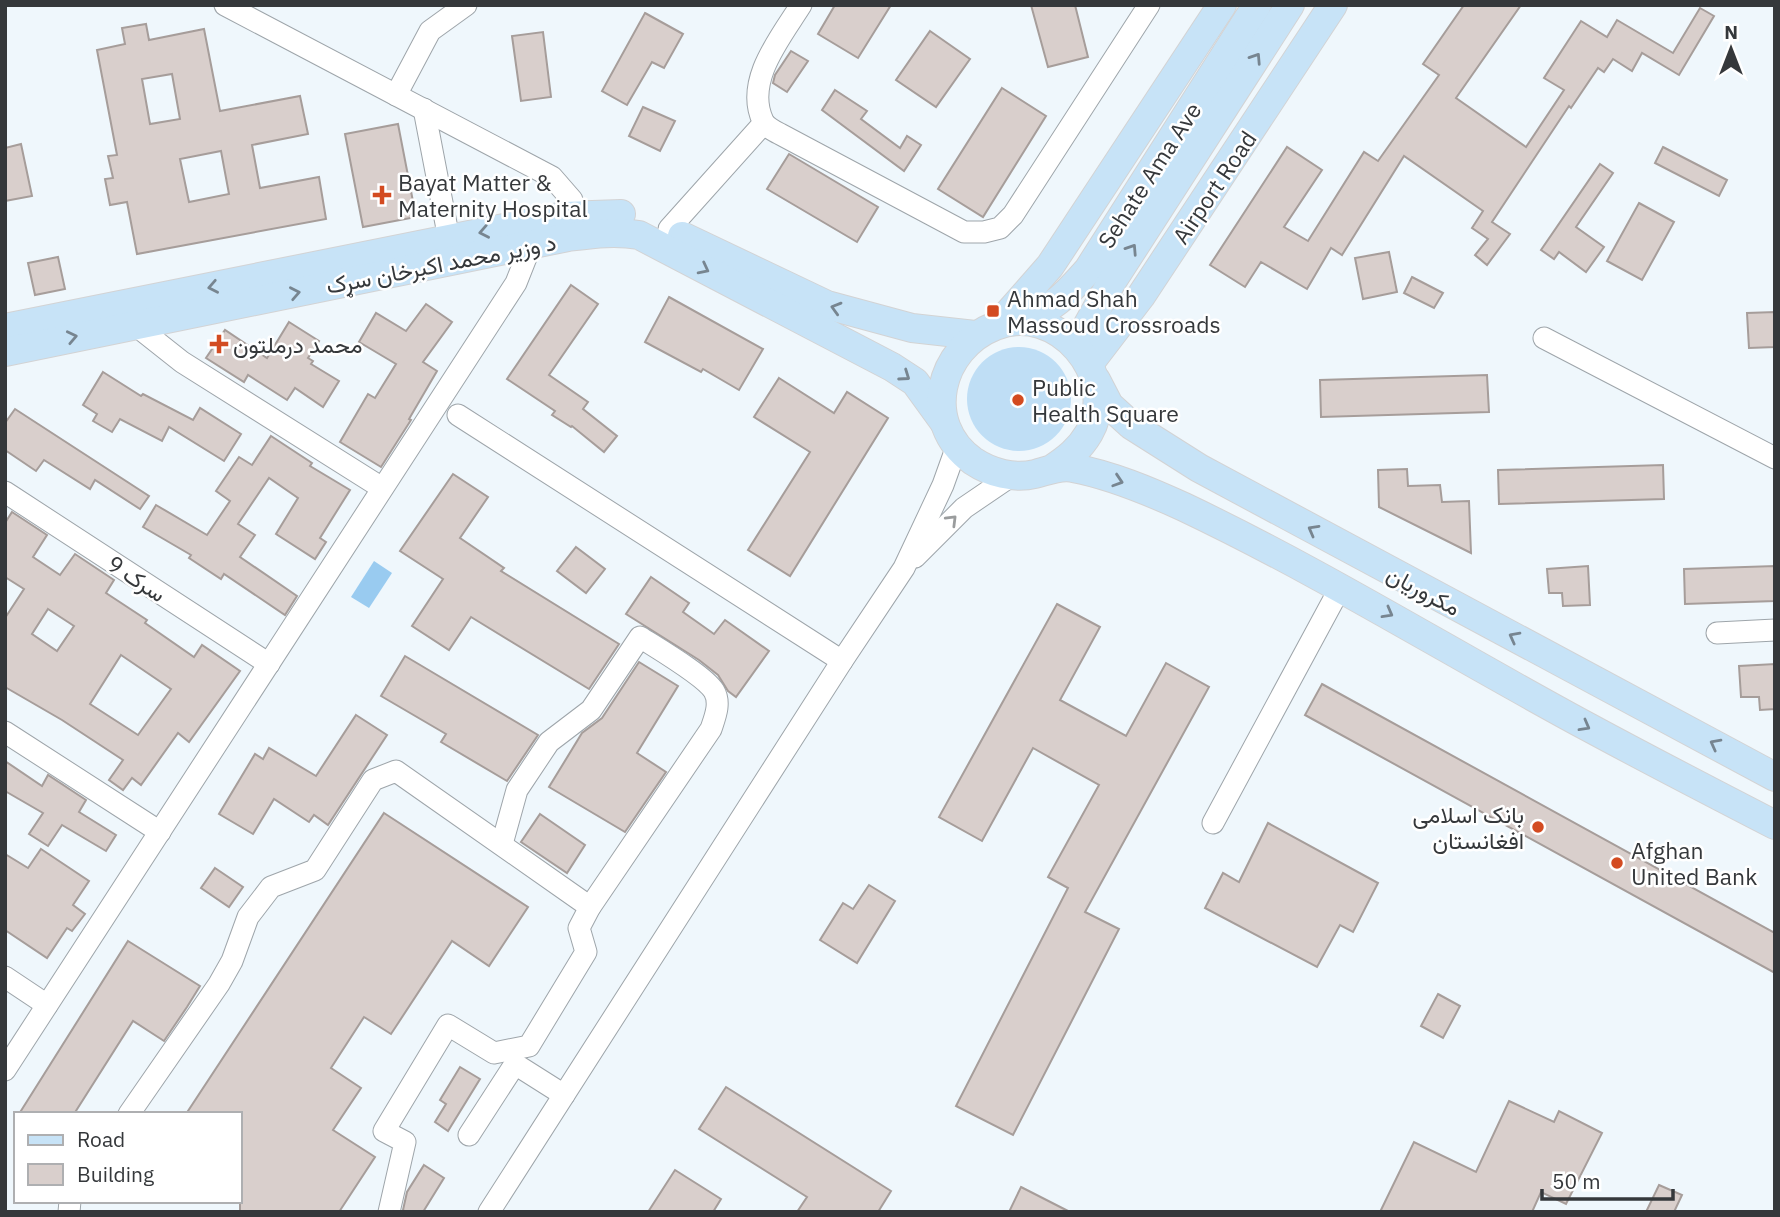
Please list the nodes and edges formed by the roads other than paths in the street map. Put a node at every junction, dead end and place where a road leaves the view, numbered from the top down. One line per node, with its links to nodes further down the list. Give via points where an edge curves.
1 (225, 5): 9 (street)
2 (466, 5): 9 (street, via 430,31)
3 (801, 5): 11 (street, via 759,81)
4 (1149, 5): 11 (street, via 1013,215 1000,228 964,232)
5 (1222, 5): 17 (main road, via 1050,266)
6 (1257, 5): 17 (main road, Sehate Ama Ave, via 1088,270 1060,301 1039,315)
7 (1290, 5): 21 (main road, Airport Road, one-way to 7, via 1086,328 1111,283)
8 (1333, 5): 21 (main road, Airport Road, via 1141,296)
9 (396, 95): 10 (street)
10 (424, 110): 12 (street, via 552,177 572,200); 14 (street)
11 (764, 123): 13 (street)
12 (577, 226): 13 (main road, via 615,213); 14 (main road, one-way to 14); 15 (main road, د وزیر محمد اکبرخان سړک); 23 (main road, د وزیر محمد اکبرخان سړک, one-way to 23, via 639,235 892,367 915,382)
13 (668, 229): 17 (main road, one-way to 13, via 912,328 827,305)
14 (449, 239): 16 (main road, one-way to 16)
15 (531, 245): 16 (main road, د وزیر محمد اکبرخان سړک, one-way to 15); 27 (street, via 516,283)
16 (131, 313): 18 (main road); 20 (main road, د وزیر محمد اکبرخان سړک, one-way to 16); 27 (street, via 182,362)
17 (998, 327): 21 (main road, via 1044,325 1065,336); 23 (main road, via 956,353 945,376 942,402)
18 (5, 328)
19 (1544, 338): 24 (street)
20 (5, 352)
21 (1089, 365): 25 (main road, via 1097,404 1090,431 1074,454); 36 (main road, مکروریان, one-way to 21, via 1199,468 1131,425 1109,405)
22 (458, 415): 33 (street)
23 (952, 437): 26 (main road, via 972,460); 29 (street, via 943,485)
24 (1775, 458)
25 (1052, 469): 26 (main road); 30 (main road, one-way to 30, via 1070,467 1121,481 1183,507)
26 (1011, 476): 29 (street, one-way to 26, via 964,508)
27 (382, 488): 34 (street)
28 (5, 492): 34 (street, سرک 9)
29 (904, 568): 33 (street)
30 (1340, 588): 37 (street); 38 (main road, one-way to 38, via 1589,728)
31 (1775, 630): 32 (street)
32 (1717, 633)
33 (842, 661): 45 (street)
34 (269, 664): 39 (street)
35 (5, 733): 39 (street)
36 (1775, 777)
37 (1213, 822)
38 (1775, 825)
39 (160, 832): 43 (street)
40 (502, 844): 41 (street); 41 (street, via 517,790 542,751 591,710 640,638 703,680 715,691 718,707 711,729); 46 (street, via 396,771 373,780 315,870 271,887 248,917 219,984)
41 (590, 907): 48 (street, via 579,928 586,952 529,1046 494,1053 448,1025 384,1131 405,1143)
42 (5, 977): 43 (street)
43 (47, 1005): 44 (street)
44 (5, 1070)
45 (564, 1095): 47 (street, via 515,1065); 49 (street)
46 (131, 1112)
47 (469, 1135)
48 (389, 1212)
49 (489, 1212)

